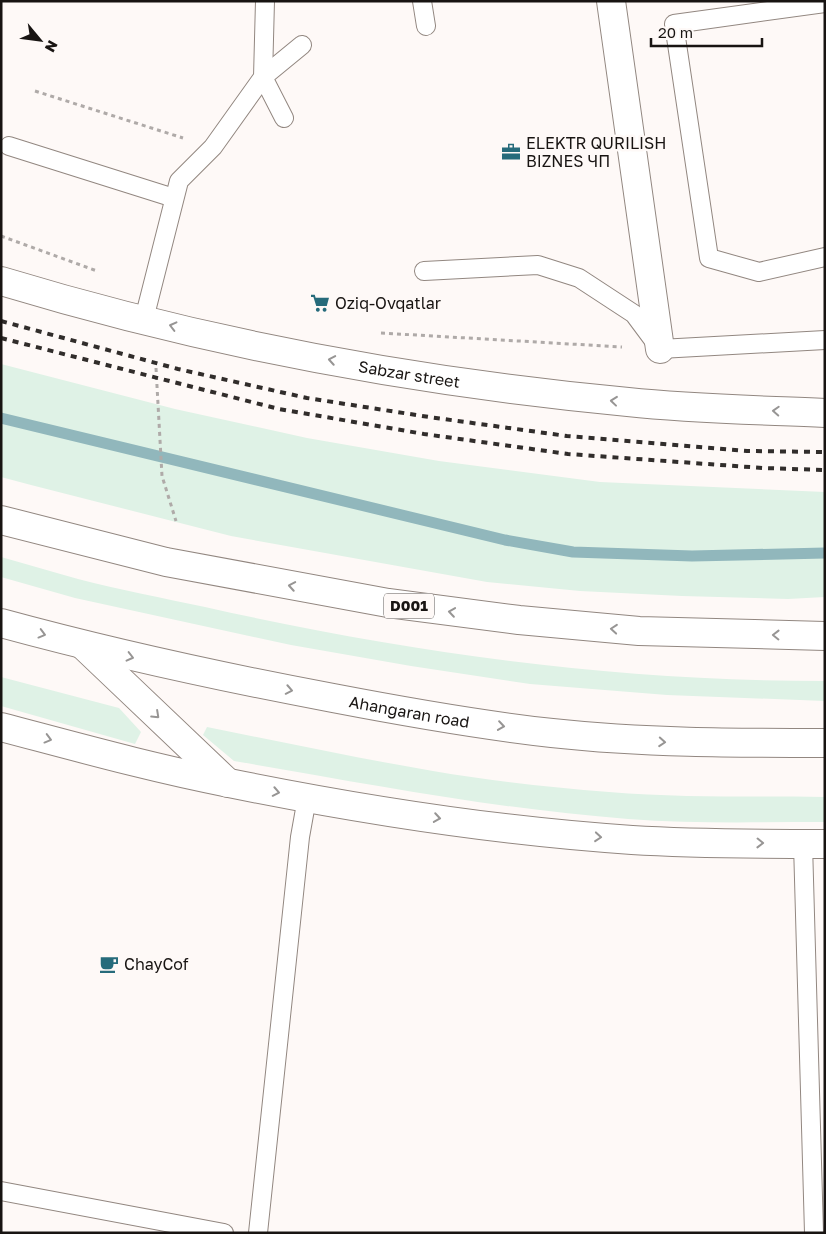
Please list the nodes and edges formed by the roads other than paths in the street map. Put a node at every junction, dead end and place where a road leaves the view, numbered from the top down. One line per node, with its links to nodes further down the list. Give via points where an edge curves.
1 (264, 1): 7 (lane)
2 (422, 1): 5 (lane)
3 (611, 1): 16 (main road)
4 (825, 3): 11 (lane, via 674,24 709,258 759,272)
5 (426, 26)
6 (302, 45): 7 (lane)
7 (263, 77): 8 (lane); 10 (lane, via 212,147 179,181)
8 (284, 118)
9 (10, 146): 10 (lane)
10 (174, 198): 14 (lane)
11 (825, 257)
12 (424, 271): 16 (lane, via 538,265 579,278 634,314)
13 (1, 281): 14 (main road, Sabzar street)
14 (144, 319): 17 (main road, Sabzar street, one-way to 14, via 630,402 530,392 250,345)
15 (825, 340): 16 (lane)
16 (660, 349)
17 (825, 413)
18 (1, 520): 20 (main road, D001, one-way to 18, via 638,631 416,607 166,562)
19 (1, 624): 21 (main road, Ahangaran road, one-way to 21)
20 (825, 636)
21 (82, 645): 23 (main road, Ahangaran road, one-way to 23, via 142,660 406,712 553,733 672,742); 24 (main road, one-way to 24)
22 (1, 727): 24 (main road, one-way to 24)
23 (825, 743)
24 (228, 783): 25 (main road, one-way to 25)
25 (306, 798): 26 (main road, one-way to 26, via 456,822 632,840); 30 (lane)
26 (814, 844): 27 (lane)
27 (817, 1105): 31 (lane)
28 (1, 1192): 29 (lane)
29 (224, 1233)
30 (258, 1233)
31 (814, 1233)

